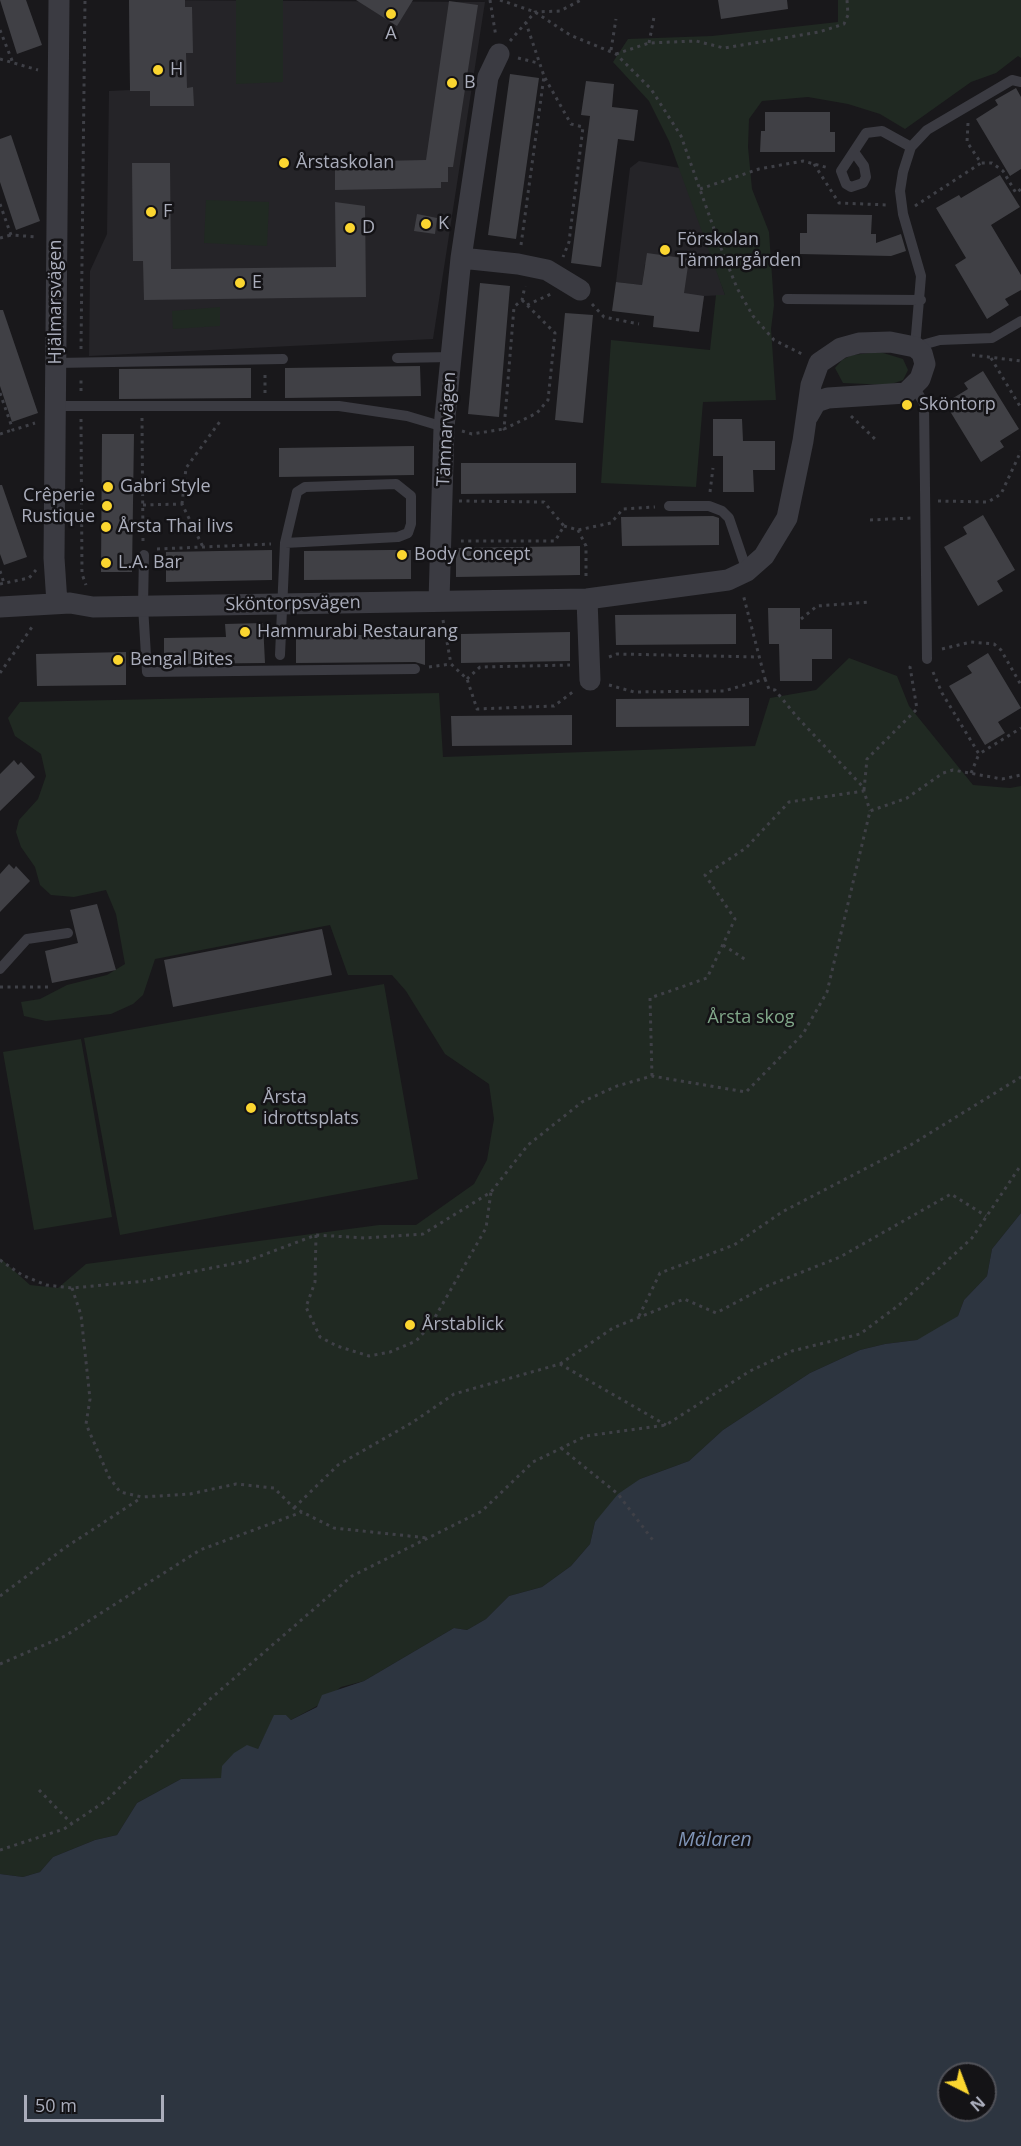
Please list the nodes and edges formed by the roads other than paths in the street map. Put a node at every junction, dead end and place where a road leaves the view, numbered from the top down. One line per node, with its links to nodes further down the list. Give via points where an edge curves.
1 (59, 0): 16 (street, Hjälmarsvägen)
2 (73, 0): 16 (street, Hjälmarsvägen)
3 (499, 54): 7 (street, Tämnarvägen, via 488,77)
4 (1021, 82): 5 (lane, via 1012,80 927,130)
5 (911, 147): 6 (lane, via 873,130 861,138); 10 (lane, via 900,191 921,276)
6 (855, 152): 6 (lane, via 866,171 863,183 851,187 841,171)
7 (461, 258): 8 (street, via 547,270); 13 (street, Tämnarvägen)
8 (580, 290)
9 (787, 299): 10 (lane)
10 (921, 300): 12 (lane)
11 (1021, 321): 12 (lane, via 992,338 940,340)
12 (915, 347): 17 (street, via 925,364); 19 (street, Sköntorpsvägen, via 890,342 841,348 819,363 811,385)
13 (451, 357): 15 (lane); 20 (street, Tämnarvägen)
14 (283, 358): 16 (lane)
15 (396, 358)
16 (69, 363): 18 (street, Hjälmarsvägen)
17 (914, 387): 19 (street, via 897,395 828,398 816,402); 32 (lane, via 924,404)
18 (62, 409): 20 (lane, via 339,406 407,416); 27 (street, Hjälmarsvägen)
19 (808, 416): 24 (street, Sköntorpsvägen, via 787,518 764,556)
20 (444, 427): 26 (street, Tämnarvägen)
21 (669, 506): 24 (lane, via 709,506 722,510 729,518)
22 (285, 543): 22 (lane, via 398,537 408,533 411,524 411,496 396,484 305,488 297,492); 28 (lane)
23 (144, 555): 30 (lane)
24 (747, 571): 25 (street, Sköntorpsvägen, via 728,580)
25 (587, 599): 26 (street, Sköntorpsvägen); 34 (street)
26 (439, 601): 28 (street, Sköntorpsvägen)
27 (63, 603): 29 (street, Sköntorpsvägen); 30 (street, Sköntorpsvägen)
28 (281, 604): 30 (street, Sköntorpsvägen); 31 (lane)
29 (0, 606)
30 (143, 606): 33 (lane, via 147,672)
31 (280, 655)
32 (927, 659)
33 (415, 669)
34 (590, 671)
35 (68, 933): 36 (lane, via 27,939)
36 (0, 969)

